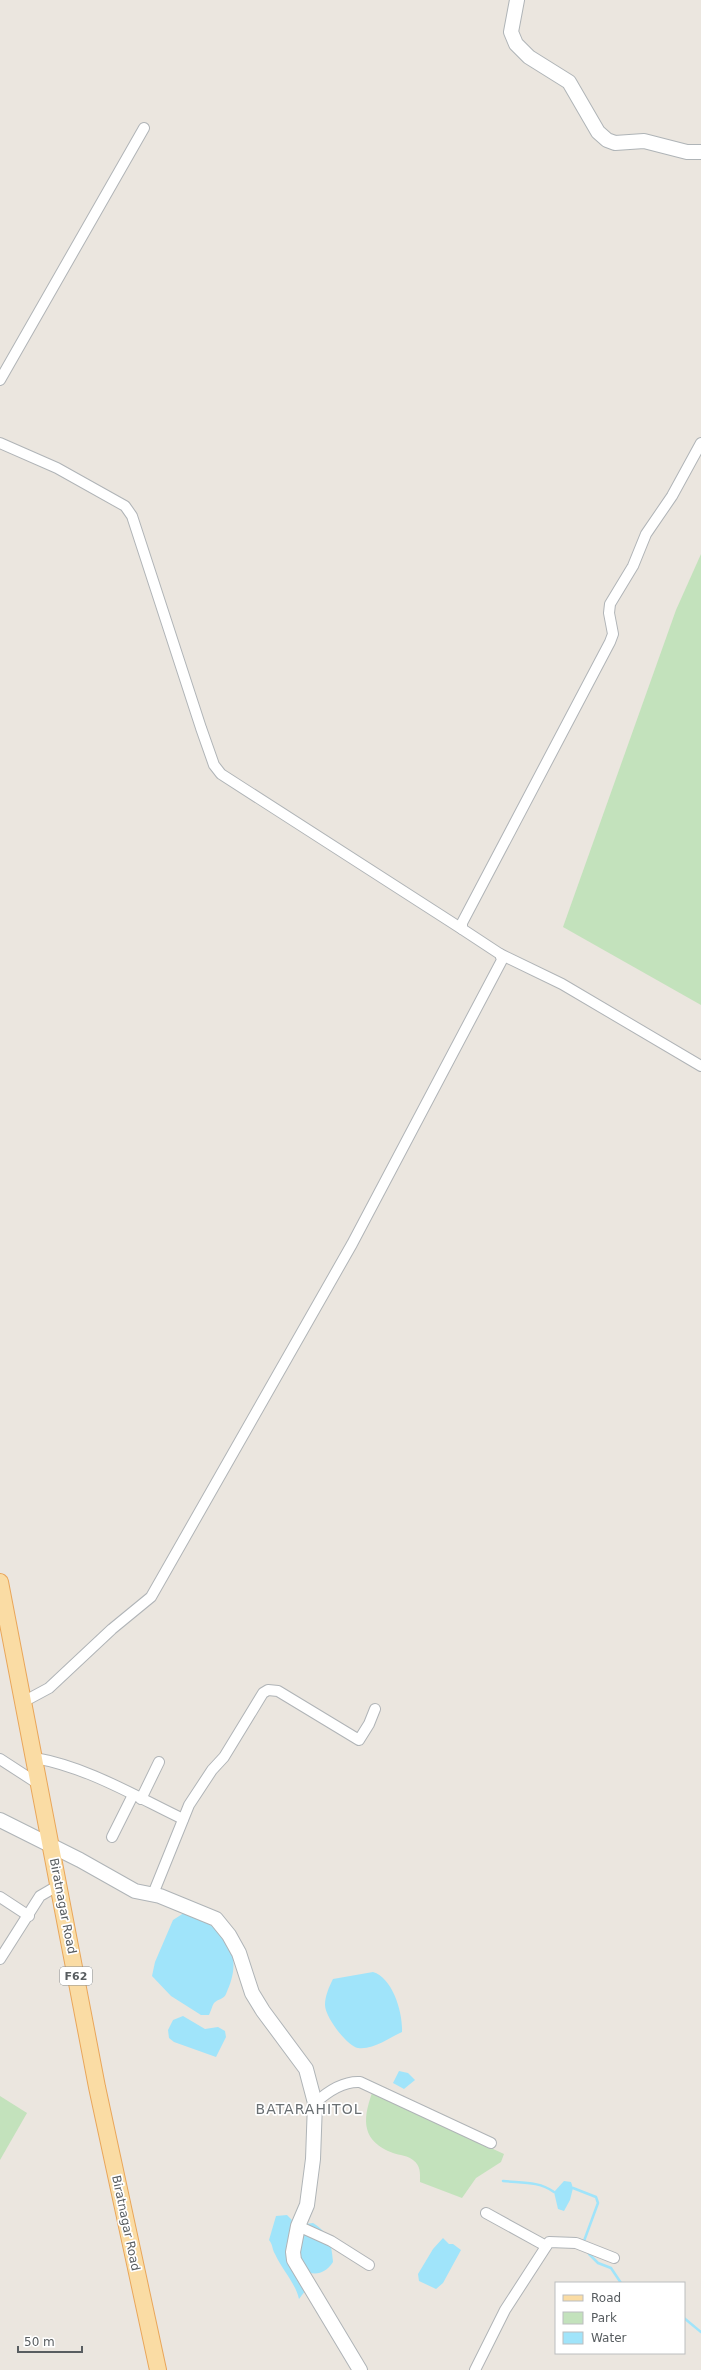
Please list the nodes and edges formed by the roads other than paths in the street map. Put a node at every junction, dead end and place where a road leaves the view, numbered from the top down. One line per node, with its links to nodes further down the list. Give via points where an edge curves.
1 (517, 0): 3 (street, via 511,32 516,44 529,57 569,82 598,132 607,140 615,143 644,141 687,152)
2 (144, 128): 4 (street)
3 (701, 152)
4 (0, 380)
5 (0, 443): 7 (street, via 57,468 125,506 132,516 199,723 214,765 221,774)
6 (701, 443): 7 (street, via 672,496 646,534 633,566 610,604 613,634 610,642 468,910)
7 (462, 929): 8 (street)
8 (500, 954): 9 (street, via 562,984); 11 (street, via 501,966 352,1244 160,1583 151,1597 112,1629 49,1688)
9 (701, 1066)
10 (0, 1582): 11 (main road, Biratnagar Road / F62)
11 (23, 1702): 13 (main road, Biratnagar Road / F62)
12 (375, 1709): 18 (street, via 359,1740 278,1691 268,1690 263,1693)
13 (35, 1758): 16 (main road, Biratnagar Road / F62); 17 (street, via 53,1761 88,1773)
14 (0, 1759): 16 (street)
15 (159, 1762): 17 (street)
16 (40, 1784): 21 (main road, Biratnagar Road / F62)
17 (137, 1797): 18 (street); 20 (street)
18 (183, 1819): 23 (street)
19 (0, 1820): 21 (street)
20 (112, 1837)
21 (52, 1847): 22 (main road, Biratnagar Road / F62); 23 (street, via 135,1891)
22 (59, 1885): 25 (street, via 40,1896); 34 (main road, Biratnagar Road / F62, via 97,2087)
23 (153, 1894): 27 (street, via 216,1919 222,1925 239,1953 246,1978 263,2011 306,2069)
24 (0, 1897): 25 (street)
25 (29, 1916): 26 (street)
26 (0, 1959)
27 (315, 2103): 28 (street, via 332,2090 345,2084 360,2082); 30 (street, via 313,2159 307,2205)
28 (491, 2143)
29 (486, 2213): 31 (street)
30 (298, 2226): 33 (street, via 331,2241); 35 (street, via 294,2260)
31 (546, 2246): 32 (street, via 549,2242 557,2241 576,2243); 36 (street, via 508,2304)
32 (614, 2258)
33 (369, 2265)
34 (158, 2370)
35 (360, 2370)
36 (475, 2370)

